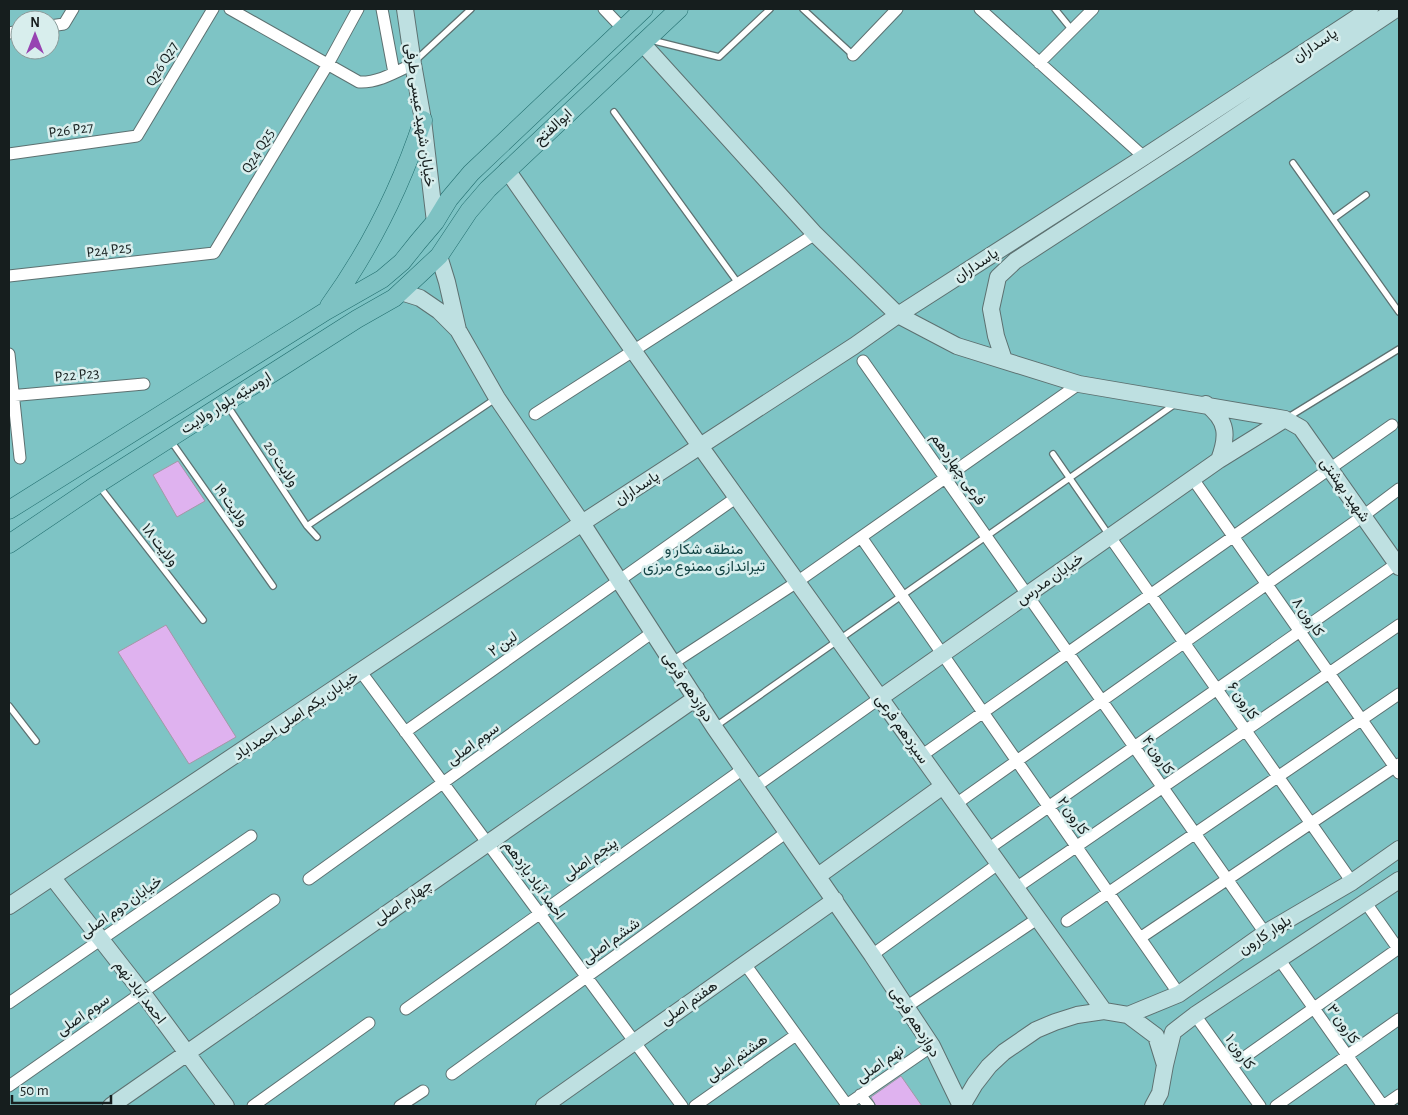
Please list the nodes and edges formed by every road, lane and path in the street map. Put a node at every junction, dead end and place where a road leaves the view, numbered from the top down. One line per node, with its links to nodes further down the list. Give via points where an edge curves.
1 (73, 9): 19 (street, via 64,24)
2 (213, 9): 30 (street, Q26 Q27)
3 (230, 9): 25 (street)
4 (358, 9): 25 (street, Q24 Q25)
5 (382, 9): 27 (street)
6 (405, 9): 26 (street, خیابان شهید عیسی طرفی)
7 (470, 9): 26 (lane)
8 (604, 9): 20 (street)
9 (644, 9): 20 (main road, ابوالفتح)
10 (679, 9): 22 (main road, ابوالفتح)
11 (770, 9): 22 (lane, via 719,57)
12 (803, 9): 23 (lane)
13 (896, 9): 23 (street)
14 (980, 9): 24 (street)
15 (1055, 9): 21 (lane)
16 (1093, 9): 21 (street)
17 (1370, 9): 32 (street, پاسداران)
18 (1396, 9): 51 (street, پاسداران, via 1015,261 998,277 990,309)
19 (60, 25)
20 (624, 29): 37 (main road, ابوالفتح, via 471,173)
21 (1072, 30): 24 (street)
22 (645, 41): 34 (main road, ابوالفتح); 38 (street)
23 (853, 55)
24 (1039, 62): 32 (street)
25 (328, 64): 27 (street, via 359,82 370,82); 39 (street, Q24 Q25)
26 (413, 64): 27 (street); 29 (street, خیابان شهید عیسی طرفی)
27 (394, 73)
28 (614, 112): 42 (lane)
29 (423, 120): 37 (street, خیابان شهید عیسی طرفی); 44 (main road, via 402,178 379,227)
30 (137, 136): 31 (street, P26 P27)
31 (9, 154)
32 (1144, 157): 46 (street, پاسداران)
33 (1293, 163): 36 (lane)
34 (507, 170): 40 (main road, ابوالفتح, via 469,212); 49 (street, سیزدهم فرعی)
35 (1366, 195): 36 (lane)
36 (1333, 219): 45 (lane)
37 (435, 222): 40 (main road); 44 (main road, اروسیّه بلوار ولایت, via 402,262 382,279)
38 (815, 234): 42 (street); 46 (street)
39 (214, 253): 41 (street, P24 P25)
40 (439, 256): 43 (main road, اروسیّه بلوار ولایت); 47 (street, دوازدهم فرعی)
41 (9, 276)
42 (738, 283): 49 (street)
43 (401, 292): 47 (street, via 420,298); 60 (main road, اروسیّه بلوار ولایت)
44 (326, 311): 55 (main road, اروسیّه بلوار ولایت)
45 (1399, 312)
46 (898, 315): 51 (street, via 957,346); 66 (street, پاسداران)
47 (458, 330): 57 (street, دوازدهم فرعی)
48 (1399, 349): 63 (lane)
49 (633, 350): 62 (street); 66 (street, سیزدهم فرعی)
50 (9, 354): 56 (street)
51 (1004, 360): 54 (street)
52 (863, 361): 71 (street, فرعی چهاردهم)
53 (144, 384): 56 (street, P22 P23)
54 (1079, 384): 58 (street); 71 (street)
55 (201, 390): 60 (main road, via 204,403); 61 (main road, اروسیّه بلوار ولایت)
56 (11, 396): 68 (street)
57 (497, 398): 79 (street, دوازدهم فرعی); 80 (lane)
58 (1181, 400): 59 (street); 72 (lane)
59 (1206, 404): 63 (street); 69 (street, via 1218,416 1225,430 1226,442)
60 (220, 407): 65 (main road, اروسیّه بلوار ولایت); 80 (lane, ولایت 20)
61 (164, 414): 65 (main road, via 173,422); 77 (main road, اروسیّه بلوار ولایت)
62 (535, 414)
63 (1286, 419): 69 (street, خیابان مدرس); 70 (street, شهید بهشتی, via 1301,428)
64 (1392, 425): 70 (street)
65 (173, 437): 74 (main road, اروسیّه بلوار ولایت); 91 (lane, ولایت ۱۹)
66 (700, 446): 76 (street, سیزدهم فرعی); 79 (street, پاسداران)
67 (1053, 454): 72 (lane)
68 (20, 458)
69 (1219, 460): 73 (street, خیابان مدرس)
70 (1330, 470): 78 (street, شهید بهشتی); 85 (street)
71 (945, 478): 81 (street, فرعی چهاردهم); 83 (street)
72 (1069, 478): 81 (lane); 84 (lane)
73 (1192, 478): 84 (street, خیابان مدرس); 85 (street, کارون ۸)
74 (98, 484): 86 (main road, اروسیّه بلوار ولایت); 95 (lane, ولایت ۱۸)
75 (1399, 489): 78 (street)
76 (737, 497): 88 (street, لین ۲); 89 (street, سیزدهم فرعی)
77 (9, 510)
78 (1364, 516): 87 (street, شهید بهشتی); 90 (street)
79 (582, 523): 88 (street, دوازدهم فرعی); 104 (street, خیابان یکم اصلی احمداباد)
80 (307, 526): 82 (lane, ولایت 20)
81 (986, 536): 92 (street, فرعی چهاردهم); 94 (lane)
82 (317, 537)
83 (861, 537): 89 (street); 94 (street, کارون ۲)
84 (1110, 537): 92 (street, خیابان مدرس); 93 (street, کارون ۶)
85 (1234, 537): 90 (street, کارون ۸); 93 (street)
86 (9, 544)
87 (1398, 564): 97 (street)
88 (619, 580): 98 (street, دوازدهم فرعی); 116 (street, لین ۲)
89 (797, 582): 99 (street, سیزدهم فرعی); 103 (street)
90 (1267, 585): 97 (street, کارون ۸); 100 (street)
91 (272, 586)
92 (1027, 595): 101 (street, کارون ۴); 102 (street, خیابان مدرس)
93 (1151, 595): 100 (street, کارون ۶); 101 (street)
94 (902, 596): 99 (lane); 102 (street, کارون ۲)
95 (203, 620)
96 (1399, 625): 105 (street)
97 (1300, 631): 105 (street, کارون ۸); 106 (street)
98 (653, 632): 103 (street, دوازدهم فرعی); 124 (street, سوم اصلی)
99 (839, 640): 109 (street, سیزدهم فرعی); 114 (lane)
100 (1184, 643): 106 (street, کارون ۶); 110 (street)
101 (1068, 653): 110 (street, کارون ۴); 112 (street)
102 (942, 655): 109 (street, خیابان مدرس); 112 (street, کارون ۲)
103 (673, 663): 108 (street, دوازدهم فرعی)
104 (361, 672): 116 (street, احمد آباد یازدهم); 140 (street, خیابان یکم اصلی احمداباد)
105 (1329, 673): 113 (street, کارون ۸); 115 (street)
106 (1217, 689): 115 (street, کارون ۶); 118 (street)
107 (1399, 694): 113 (street)
108 (696, 698): 114 (street, دوازدهم فرعی); 134 (street, چهارم اصلی)
109 (880, 698): 119 (street, سیزدهم فرعی); 126 (street)
110 (1102, 701): 118 (street, کارون ۴); 120 (street)
111 (9, 706): 117 (lane)
112 (982, 713): 119 (street); 120 (street, کارون ۲)
113 (1362, 720): 121 (street, کارون ۸); 123 (street)
114 (714, 727): 122 (street, دوازدهم فرعی)
115 (1246, 730): 123 (street, کارون ۶); 127 (street)
116 (405, 732): 124 (street, احمد آباد یازدهم)
117 (36, 741)
118 (1134, 747): 127 (street, کارون ۴); 129 (street)
119 (921, 756): 125 (street, سیزدهم فرعی)
120 (1016, 762): 128 (street); 129 (street, کارون ۲)
121 (1398, 768): 130 (street)
122 (743, 769): 126 (street, دوازدهم فرعی); 151 (street, پنجم اصلی)
123 (1278, 777): 130 (street, کارون ۶); 132 (street)
124 (444, 784): 134 (street, احمد آباد یازدهم); 141 (street, سوم اصلی)
125 (943, 786): 128 (street, سیزدهم فرعی); 139 (street)
126 (755, 787): 131 (street, دوازدهم فرعی)
127 (1162, 788): 132 (street, کارون ۴); 135 (street)
128 (956, 804): 136 (street, سیزدهم فرعی)
129 (1048, 807): 135 (street, کارون ۲); 136 (street)
130 (1311, 823): 142 (street); 144 (street, کارون ۶)
131 (787, 832): 139 (street, دوازدهم فرعی); 161 (street, ششم اصلی)
132 (1195, 834): 142 (street, کارون ۴); 146 (street)
133 (251, 836): 156 (street, خیابان دوم اصلی)
134 (488, 843): 151 (street, احمد آباد یازدهم); 176 (street, چهارم اصلی)
135 (1076, 847): 145 (street); 146 (street, کارون ۲)
136 (988, 849): 138 (street, سیزدهم فرعی)
137 (1399, 849): 144 (street, بلوار کارون)
138 (998, 864): 145 (street, سیزدهم فرعی); 158 (street)
139 (818, 876): 148 (street, دوازدهم فرعی)
140 (53, 878): 150 (street, خیابان یکم اصلی احمداباد); 156 (street, احمد آباد نهم)
141 (309, 879)
142 (1227, 880): 154 (street, کارون ۴); 155 (street)
143 (1399, 880): 149 (street, بلوار کارون)
144 (1352, 882): 154 (street, بلوار کارون)
145 (1016, 888): 152 (street, سیزدهم فرعی)
146 (1108, 893): 153 (street); 155 (street, کارون ۲)
147 (274, 900): 162 (street, سوم اصلی)
148 (835, 900): 158 (street, دوازدهم فرعی); 160 (street, هفتم اصلی)
149 (1366, 903): 157 (street); 159 (street, بلوار کارون)
150 (9, 906)
151 (540, 914): 161 (street, احمد آباد یازدهم); 167 (street, پنجم اصلی)
152 (1037, 919): 165 (street); 168 (street, سیزدهم فرعی)
153 (1067, 921)
154 (1265, 933): 163 (street, بلوار کارون)
155 (1140, 938): 163 (street, کارون ۲)
156 (101, 940): 162 (street, احمد آباد نهم); 164 (street, خیابان دوم اصلی)
157 (1399, 949): 166 (street)
158 (872, 955): 165 (street, دوازدهم فرعی)
159 (1279, 959): 166 (street, کارون ۳); 170 (street, بلوار کارون)
160 (745, 964): 173 (street); 174 (street, هفتم اصلی)
161 (586, 977): 174 (street, احمد آباد یازدهم); 180 (street, ششم اصلی)
162 (142, 992): 176 (street, احمد آباد نهم); 181 (street, سوم اصلی)
163 (1179, 994): 169 (street, بلوار کارون)
164 (9, 1003)
165 (906, 1007): 175 (street, دوازدهم فرعی)
166 (1314, 1008): 177 (street, کارون ۳); 179 (street)
167 (406, 1009)
168 (1104, 1012): 169 (street); 195 (street, via 1077,1015 1036,1030 989,1066)
169 (1128, 1014): 178 (street, via 1156,1036)
170 (1195, 1015): 178 (street, بلوار کارون, via 1173,1032); 179 (street, کارون ۱)
171 (1399, 1019): 177 (street)
172 (369, 1023): 188 (street)
173 (796, 1035): 192 (street, هشتم اصلی); 193 (street)
174 (635, 1042): 190 (street, هفتم اصلی); 191 (street, احمد آباد یازدهم)
175 (932, 1046): 184 (street, نهم اصلی); 195 (street, دوازدهم فرعی)
176 (186, 1053): 186 (street, چهارم اصلی); 187 (street, احمد آباد نهم)
177 (1347, 1056): 197 (street); 198 (street, کارون ۳)
178 (1165, 1065): 185 (street, بلوار کارون)
179 (1232, 1066): 196 (street, کارون ۱)
180 (452, 1074)
181 (9, 1086)
182 (423, 1091): 189 (street)
183 (1399, 1095): 198 (street)
184 (860, 1096): 193 (street, نهم اصلی); 194 (street)
185 (1160, 1102)
186 (112, 1106)
187 (226, 1106)
188 (253, 1106)
189 (400, 1106)
190 (544, 1106)
191 (682, 1106)
192 (695, 1106)
193 (846, 1106)
194 (868, 1106)
195 (962, 1106)
196 (1260, 1106)
197 (1276, 1106)
198 (1383, 1106)

